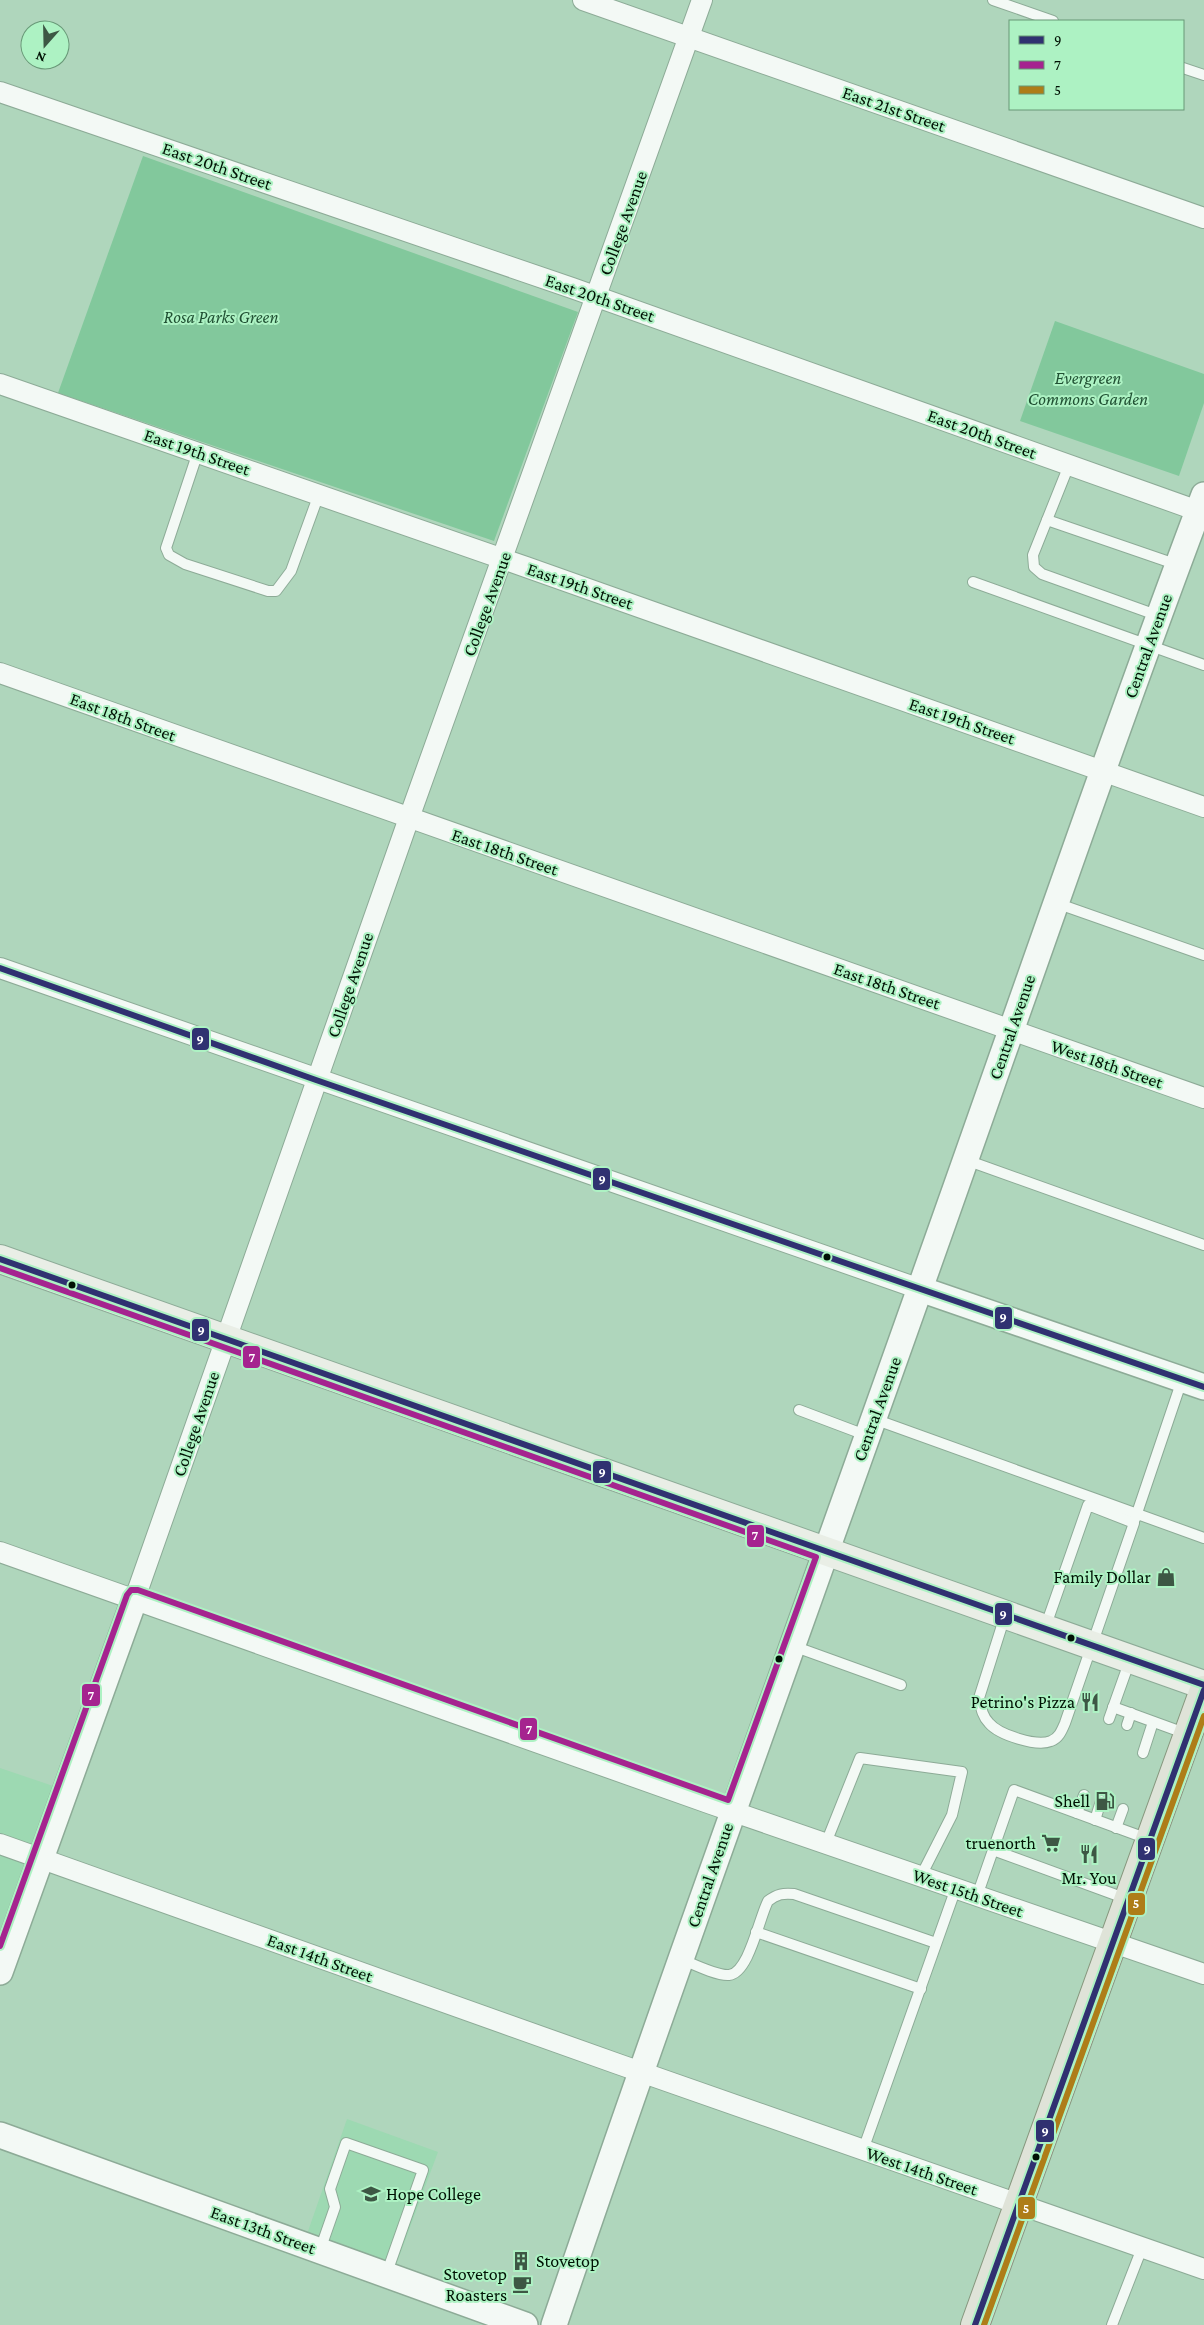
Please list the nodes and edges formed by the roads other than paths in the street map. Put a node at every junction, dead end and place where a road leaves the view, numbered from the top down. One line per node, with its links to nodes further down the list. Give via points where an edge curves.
1 (584, 0): 5 (street, East 21st Street)
2 (702, 0): 5 (street, College Avenue)
3 (993, 0): 4 (lane)
4 (1050, 20)
5 (689, 37): 9 (street, East 21st Street); 10 (street, College Avenue)
6 (1184, 68): 7 (lane)
7 (1204, 76)
8 (0, 92): 10 (street, East 20th Street)
9 (1204, 218)
10 (596, 297): 13 (street, East 20th Street); 17 (street, College Avenue)
11 (0, 384): 12 (street, East 19th Street)
12 (198, 452): 14 (street, East 19th Street); 14 (lane, via 166,548 169,555 185,564 276,591 291,571)
13 (1069, 465): 15 (street, East 20th Street); 16 (lane)
14 (318, 494): 17 (street, East 19th Street)
15 (1202, 506): 18 (street, Central Avenue)
16 (1047, 520): 18 (lane); 20 (lane, via 1033,555 1034,567 1042,574)
17 (503, 559): 24 (street, East 19th Street); 26 (street, College Avenue)
18 (1178, 565): 20 (street, Central Avenue)
19 (973, 582): 21 (lane)
20 (1159, 616): 21 (street, Central Avenue)
21 (1148, 646): 22 (lane); 24 (street, Central Avenue)
22 (1204, 665)
23 (0, 673): 26 (street, East 18th Street)
24 (1102, 770): 25 (street, East 19th Street); 27 (street, Central Avenue)
25 (1204, 807)
26 (409, 818): 30 (street, East 18th Street); 31 (street, College Avenue)
27 (1055, 902): 28 (lane); 30 (street, Central Avenue)
28 (1204, 955)
29 (0, 968): 31 (street)
30 (1010, 1030): 32 (street, West 18th Street); 33 (street, Central Avenue)
31 (316, 1080): 36 (street); 37 (street, College Avenue)
32 (1204, 1098)
33 (966, 1160): 34 (lane); 36 (street, Central Avenue)
34 (1204, 1245)
35 (0, 1259): 37 (main road)
36 (920, 1289): 38 (street); 40 (street, Central Avenue)
37 (226, 1340): 44 (main road); 45 (street, College Avenue)
38 (1193, 1384): 41 (lane)
39 (799, 1410): 40 (lane)
40 (871, 1428): 41 (lane); 44 (street, Central Avenue)
41 (1135, 1518): 42 (lane); 47 (lane, via 1088,1505); 49 (lane)
42 (1204, 1538)
43 (0, 1552): 45 (street, West 15th Street)
44 (827, 1552): 46 (main road); 48 (street, Central Avenue)
45 (135, 1598): 64 (street, West 15th Street); 72 (street, College Avenue)
46 (1006, 1615): 47 (main road); 49 (lane, via 979,1698 988,1723 1018,1738 1051,1741 1060,1735)
47 (1044, 1629): 49 (main road)
48 (793, 1646): 51 (lane); 64 (street, Central Avenue)
49 (1091, 1646): 50 (main road)
50 (1130, 1659): 52 (main road); 54 (lane)
51 (901, 1685)
52 (1204, 1686)
53 (1204, 1690): 59 (main road)
54 (1114, 1707): 55 (lane); 56 (lane)
55 (1131, 1713): 57 (lane); 58 (lane)
56 (1109, 1719)
57 (1154, 1722): 59 (lane); 60 (lane)
58 (1127, 1725)
59 (1188, 1734): 68 (main road)
60 (1143, 1753)
61 (1084, 1795): 65 (lane)
62 (1101, 1801): 66 (lane)
63 (1123, 1809): 67 (lane)
64 (733, 1811): 70 (street, West 15th Street); 80 (street, Central Avenue)
65 (1077, 1813): 66 (lane); 71 (lane, via 1014,1790)
66 (1095, 1820): 67 (lane)
67 (1116, 1828): 68 (lane)
68 (1149, 1840): 76 (main road)
69 (0, 1844): 72 (street, East 14th Street)
70 (826, 1844): 73 (street, West 15th Street); 73 (lane, via 860,1758 962,1772 952,1815)
71 (993, 1850): 75 (lane); 76 (lane)
72 (41, 1859): 81 (street, College Avenue); 84 (street, East 14th Street)
73 (921, 1876): 74 (street, West 15th Street)
74 (956, 1888): 75 (street, West 15th Street); 79 (lane)
75 (977, 1896): 78 (street, West 15th Street)
76 (1127, 1899): 78 (main road)
77 (756, 1932): 79 (lane, via 768,1902 774,1896 794,1894); 80 (lane, via 743,1964 730,1975); 83 (lane)
78 (1112, 1942): 82 (street, West 15th Street); 87 (main road)
79 (936, 1943): 83 (lane)
80 (681, 1959): 84 (street, Central Avenue)
81 (0, 1972)
82 (1204, 1974)
83 (920, 1989): 86 (lane)
84 (641, 2072): 86 (street, West 14th Street); 93 (street, Central Avenue)
85 (0, 2135): 89 (street, East 13th Street)
86 (864, 2150): 87 (street, West 14th Street)
87 (1018, 2204): 88 (street, West 14th Street); 94 (main road)
88 (1142, 2248): 90 (street, West 14th Street); 95 (lane)
89 (320, 2251): 91 (street, East 13th Street); 91 (lane, via 335,2207 330,2188 346,2143 423,2170)
90 (1204, 2269)
91 (386, 2275): 92 (street, East 13th Street)
92 (525, 2325)
93 (554, 2325)
94 (975, 2325)
95 (1112, 2325)

